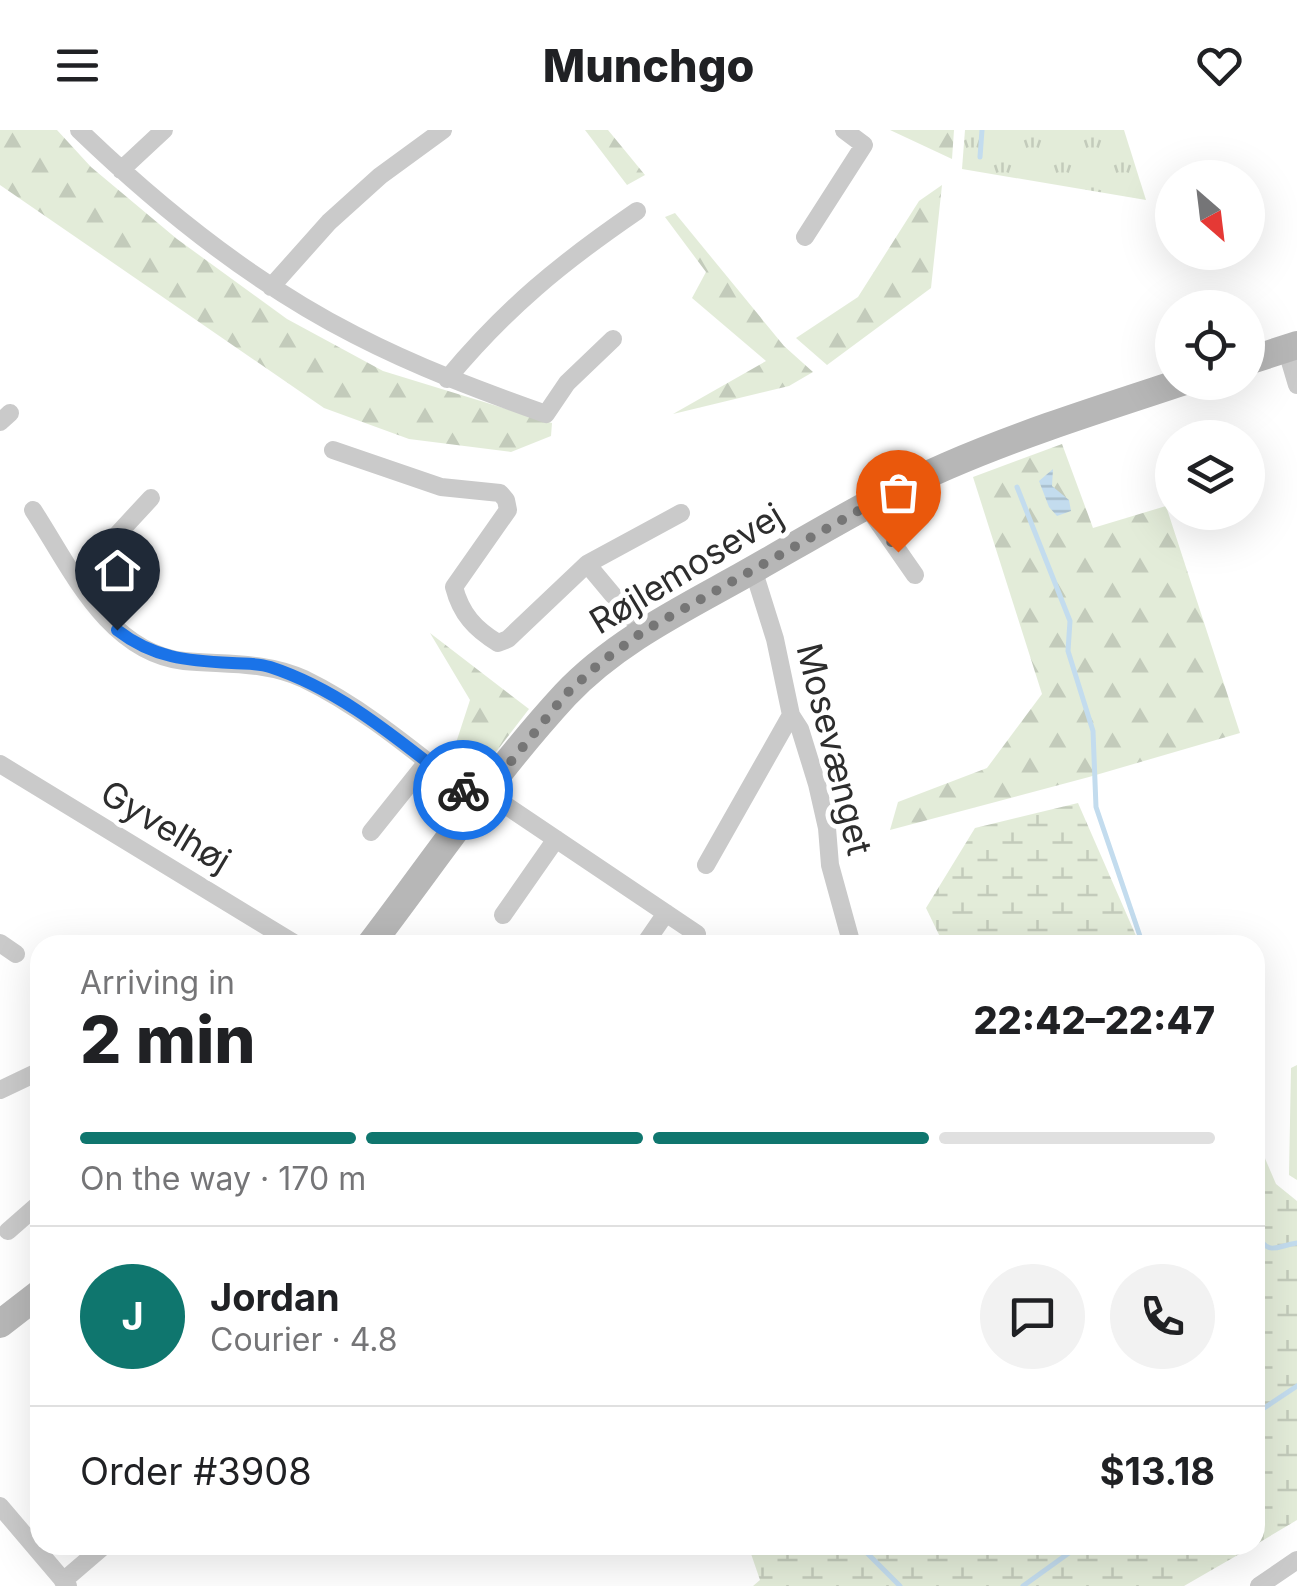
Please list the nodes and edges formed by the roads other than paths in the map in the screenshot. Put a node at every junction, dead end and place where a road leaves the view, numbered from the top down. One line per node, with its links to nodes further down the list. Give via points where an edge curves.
1 (79, 130): 5 (street)
2 (164, 130): 5 (street)
3 (443, 130): 8 (street, via 328,222)
4 (844, 130): 7 (street, via 864,144)
5 (120, 170): 8 (street)
6 (636, 211): 12 (street, via 528,291)
7 (804, 237)
8 (271, 287): 12 (street)
9 (614, 339): 12 (street, via 546,414)
10 (1291, 347): 11 (street); 13 (street)
11 (1265, 355)
12 (447, 379)
13 (1297, 384)
14 (1155, 391): 17 (street, Røjlemosevej, via 1010,440)
15 (333, 450): 20 (street, via 441,487 506,500 508,510 454,587 463,613 498,644)
16 (150, 498): 23 (street)
17 (867, 506): 21 (street, Røjlemosevej); 22 (street)
18 (33, 510): 23 (street)
19 (682, 512): 20 (street)
20 (587, 564): 24 (street)
21 (753, 570): 24 (street, Røjlemosevej); 25 (street, Mosevænget)
22 (914, 575)
23 (77, 578): 26 (street, via 101,612 154,654 264,665 304,679 400,738)
24 (644, 631): 28 (street, Røjlemosevej, via 566,694)
25 (791, 715): 31 (street); 38 (street, Mosevænget, via 818,784)
26 (426, 762): 28 (street); 29 (street)
27 (0, 764): 35 (street, Gyvelhøj)
28 (482, 797): 30 (street); 36 (street, Røjlemosevej)
29 (371, 832)
30 (556, 838): 32 (street); 33 (street)
31 (706, 866)
32 (666, 913): 34 (street); 37 (street)
33 (504, 916)
34 (697, 934)
35 (281, 935)
36 (378, 935)
37 (651, 935)
38 (849, 935)
39 (30, 1076): 40 (street)
40 (0, 1090)
41 (30, 1212): 42 (street)
42 (8, 1231)
43 (30, 1301): 44 (street)
44 (0, 1324)
45 (0, 1506): 46 (street)
46 (30, 1542)
47 (41, 1555): 50 (street)
48 (95, 1555): 50 (street)
49 (1297, 1560): 51 (street)
50 (65, 1584)
51 (1259, 1586)

